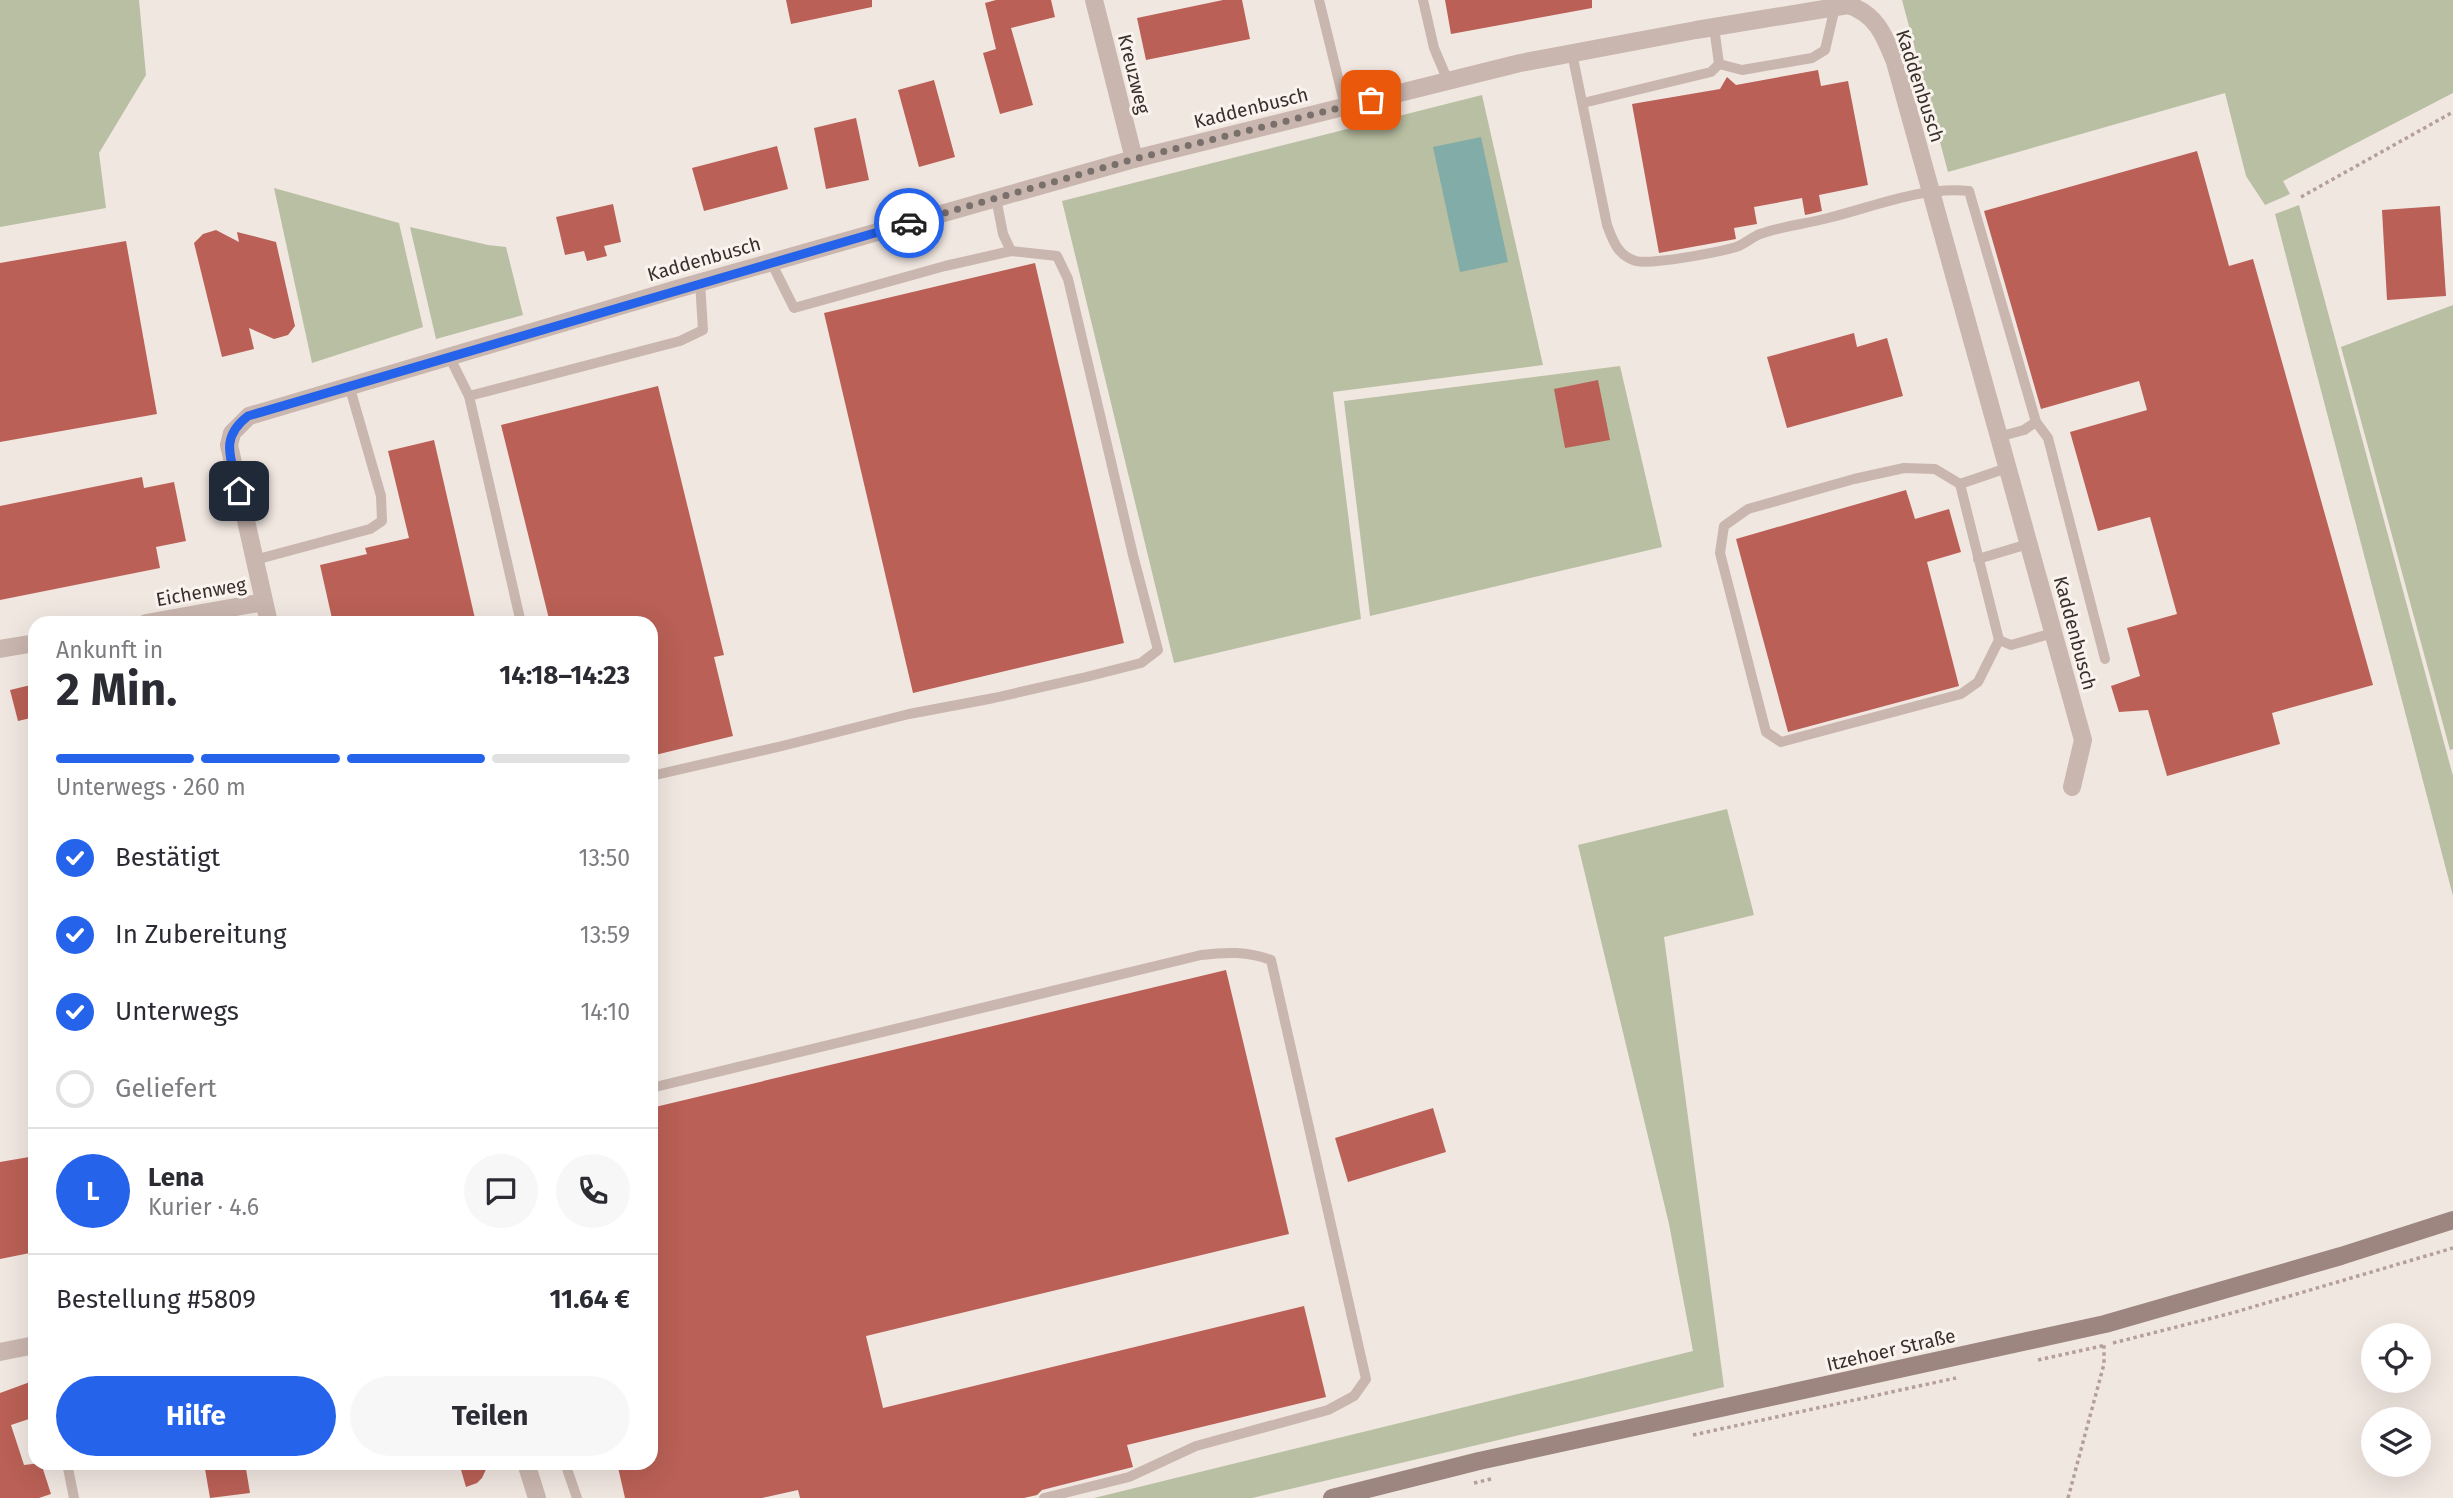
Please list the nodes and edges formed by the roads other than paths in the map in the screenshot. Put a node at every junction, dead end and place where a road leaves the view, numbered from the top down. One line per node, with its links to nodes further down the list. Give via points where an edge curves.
1 (1094, 0): 11 (street, Kreuzweg)
2 (1319, 0): 10 (lane)
3 (1423, 0): 8 (lane, via 1434,48)
4 (1835, 7): 5 (street, Kaddenbusch); 7 (lane, via 1825,50 1812,58 1742,70); 12 (street, Kaddenbusch, via 1863,9 1884,35)
5 (1714, 27): 6 (street, Kaddenbusch); 7 (lane)
6 (1572, 53): 8 (street, Kaddenbusch); 9 (lane)
7 (1719, 64): 9 (lane, via 1711,72)
8 (1448, 80): 10 (street, Kaddenbusch)
9 (1583, 103): 12 (lane, via 1607,225 1615,248 1635,261 1654,262 1736,247 1759,234)
10 (1345, 106): 11 (street, Kaddenbusch)
11 (1134, 159): 13 (street, Kaddenbusch)
12 (1931, 193): 20 (lane, via 1969,191); 21 (street, Kaddenbusch)
13 (996, 198): 14 (lane); 15 (street, Kaddenbusch)
14 (1010, 251): 15 (lane, via 794,309); 36 (lane, via 1058,256 1069,279 1158,650 1141,663 1086,677)
15 (771, 262): 16 (street, Kaddenbusch)
16 (700, 282): 17 (street, Kaddenbusch); 19 (lane, via 703,330 680,341)
17 (449, 356): 18 (street, Kaddenbusch); 19 (lane)
18 (349, 385): 26 (street, Kaddenbusch, via 248,416 232,433 229,445); 26 (lane, via 381,496 382,521 370,529)
19 (469, 396): 30 (lane)
20 (2036, 422): 21 (lane); 35 (lane, via 2048,438)
21 (1998, 437): 22 (street, Kaddenbusch)
22 (2007, 468): 23 (lane); 24 (street, Kaddenbusch)
23 (1961, 484): 25 (lane); 32 (lane, via 1935,469 1904,468 1748,509 1724,526 1720,553 1766,732 1781,742 1961,694 1978,682)
24 (2028, 544): 25 (lane); 31 (street, Kaddenbusch)
25 (1978, 559): 32 (lane)
26 (254, 560): 27 (street, Kaddenbusch)
27 (264, 602): 28 (street, Eichenweg); 29 (street, Kaddenbusch)
28 (185, 616)
29 (267, 616)
30 (519, 616)
31 (2053, 633): 32 (lane, via 2011,645); 37 (street, Kaddenbusch, via 2083,740)
32 (1999, 640)
33 (28, 644): 34 (street)
34 (0, 649)
35 (2105, 659)
36 (658, 774)
37 (2072, 787)
38 (658, 1086): 48 (lane, via 1201,955 1230,952 1271,960 1366,1379 1354,1396 1328,1410 1196,1446 1129,1477)
39 (2453, 1220): 49 (main road, Itzehoer Straße, via 2105,1324 1479,1461)
40 (28, 1346): 41 (street)
41 (0, 1352)
42 (68, 1470): 45 (lane)
43 (528, 1470): 46 (street)
44 (567, 1470): 47 (lane)
45 (74, 1498)
46 (537, 1498)
47 (577, 1498)
48 (1044, 1498)
49 (1332, 1498)

